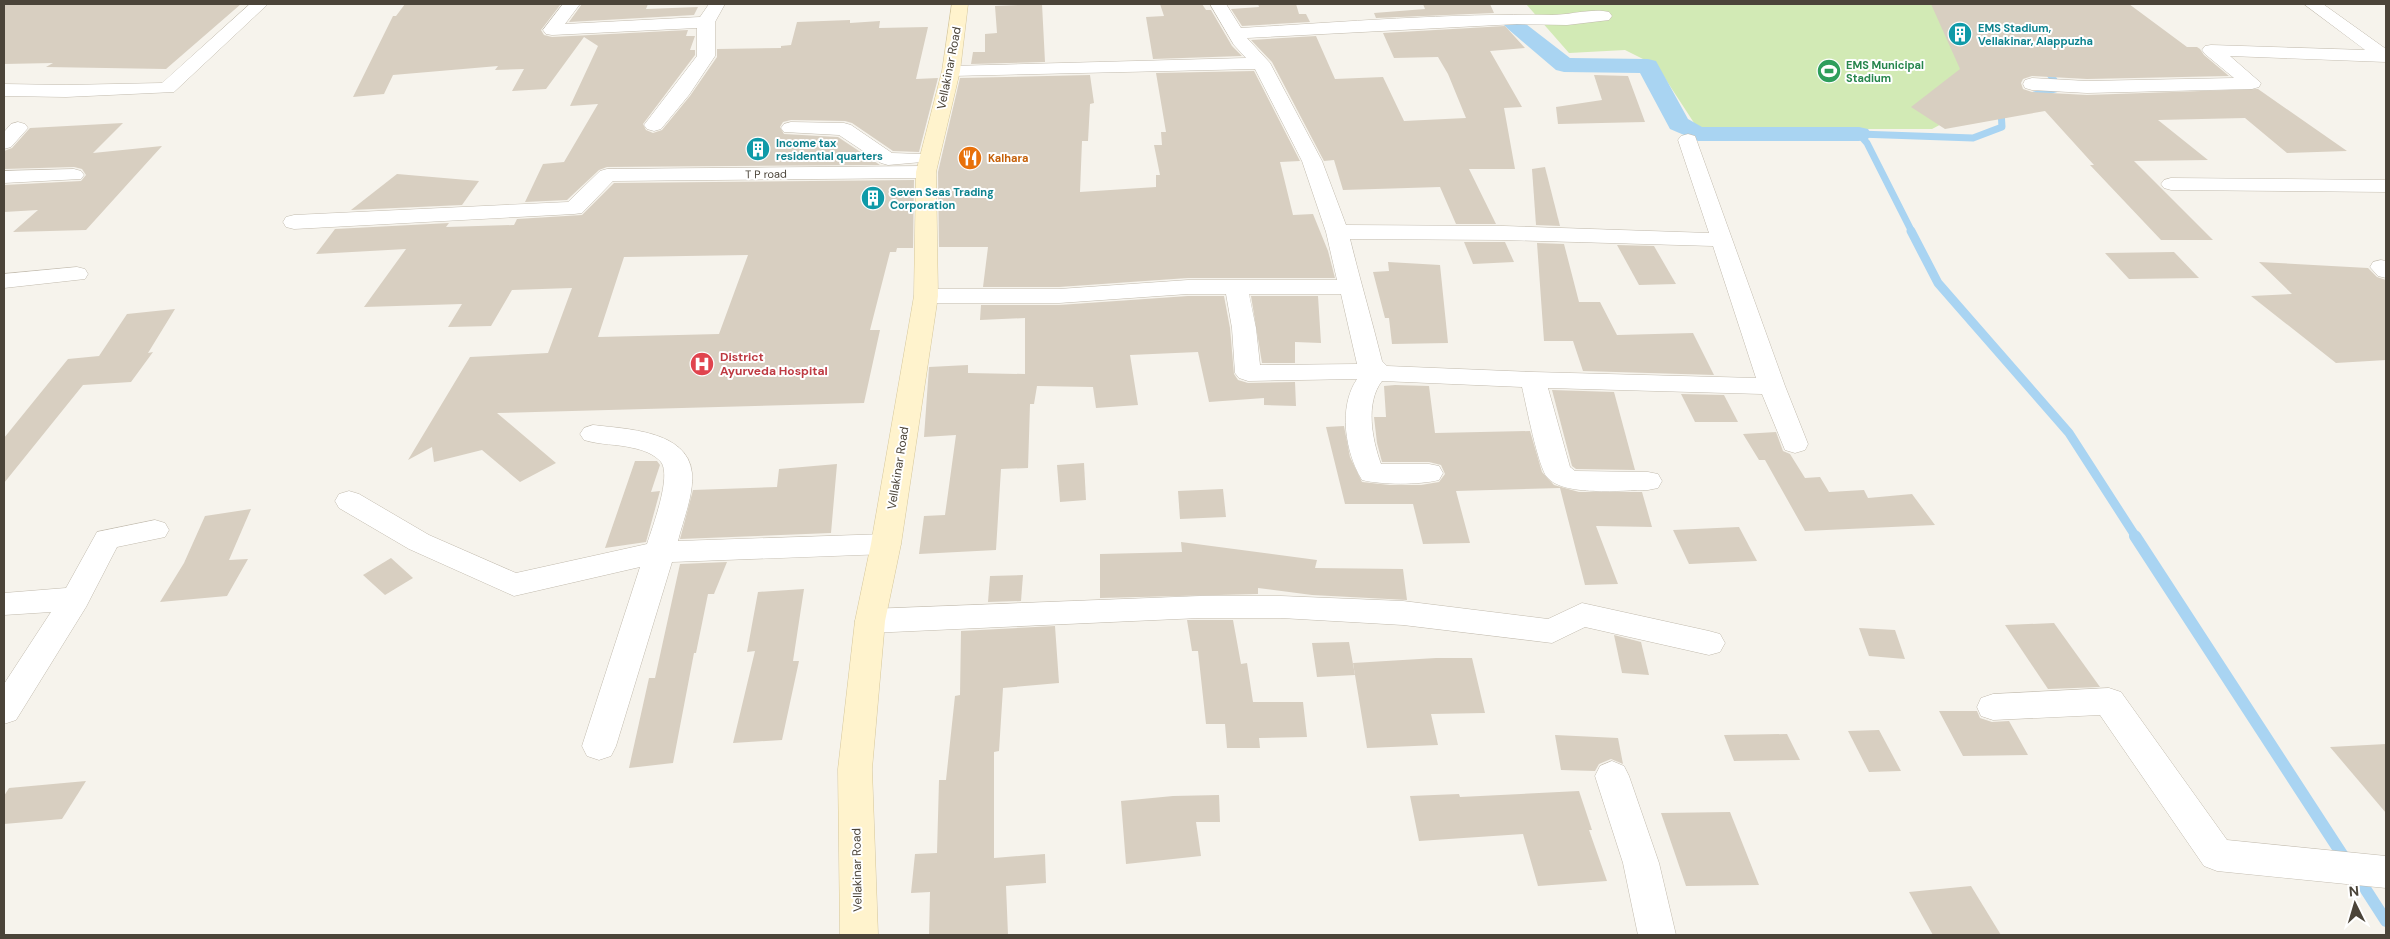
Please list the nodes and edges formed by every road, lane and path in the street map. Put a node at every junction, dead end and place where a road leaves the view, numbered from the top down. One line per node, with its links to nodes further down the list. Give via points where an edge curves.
1 (260, 4): 14 (street, via 167,88 66,92)
2 (572, 4): 8 (street, via 552,30)
3 (717, 4): 8 (street)
4 (960, 4): 12 (main road, Vellakinar Road)
5 (1218, 4): 9 (street)
6 (2312, 4): 10 (street)
7 (1603, 16): 9 (street)
8 (706, 22): 15 (street, via 706,56)
9 (1236, 33): 11 (street)
10 (2386, 56): 13 (street, via 2211,50 2252,83 2087,87)
11 (1261, 63): 12 (street); 26 (street, via 1312,161)
12 (951, 71): 20 (main road, Vellakinar Road)
13 (2032, 84)
14 (4, 90)
15 (654, 125)
16 (18, 128): 19 (street)
17 (791, 128): 20 (street, via 844,129 888,159)
18 (1688, 140): 27 (street)
19 (4, 142)
20 (928, 164): 25 (street, T P road, via 607,175 574,208); 32 (main road, Vellakinar Road)
21 (74, 175): 22 (street)
22 (4, 177)
23 (2171, 184): 24 (street)
24 (2386, 186)
25 (294, 222)
26 (1337, 232): 27 (street); 31 (street)
27 (1720, 240): 35 (street)
28 (77, 274): 29 (street)
29 (4, 281)
30 (1236, 287): 31 (street); 32 (street, via 1059,296); 33 (street, via 1248,373)
31 (1350, 287): 33 (street, via 1357,304 1370,364)
32 (926, 296): 42 (main road, Vellakinar Road)
33 (1376, 371): 34 (street); 38 (street, via 1360,396 1362,440 1369,468 1372,473)
34 (1533, 380): 35 (street); 39 (street, via 1557,471 1574,480)
35 (1772, 386): 37 (street)
36 (593, 434): 43 (street, via 658,446 674,458 678,473 676,492)
37 (1795, 444)
38 (1430, 473)
39 (1648, 481)
40 (349, 501): 43 (street, via 419,542 514,585)
41 (155, 530): 44 (street, via 107,539)
42 (886, 544): 43 (street); 45 (main road, Vellakinar Road)
43 (660, 552): 49 (street)
44 (42, 602): 48 (street)
45 (870, 621): 46 (street, via 1281,607 1403,613 1552,631 1582,615); 52 (main road, Vellakinar Road, via 855,770)
46 (1709, 643)
47 (1993, 707): 51 (street, via 2109,700 2217,855)
48 (4, 711)
49 (599, 746)
50 (1612, 776): 53 (street, via 1641,863)
51 (2386, 872)
52 (859, 935)
53 (1657, 935)

